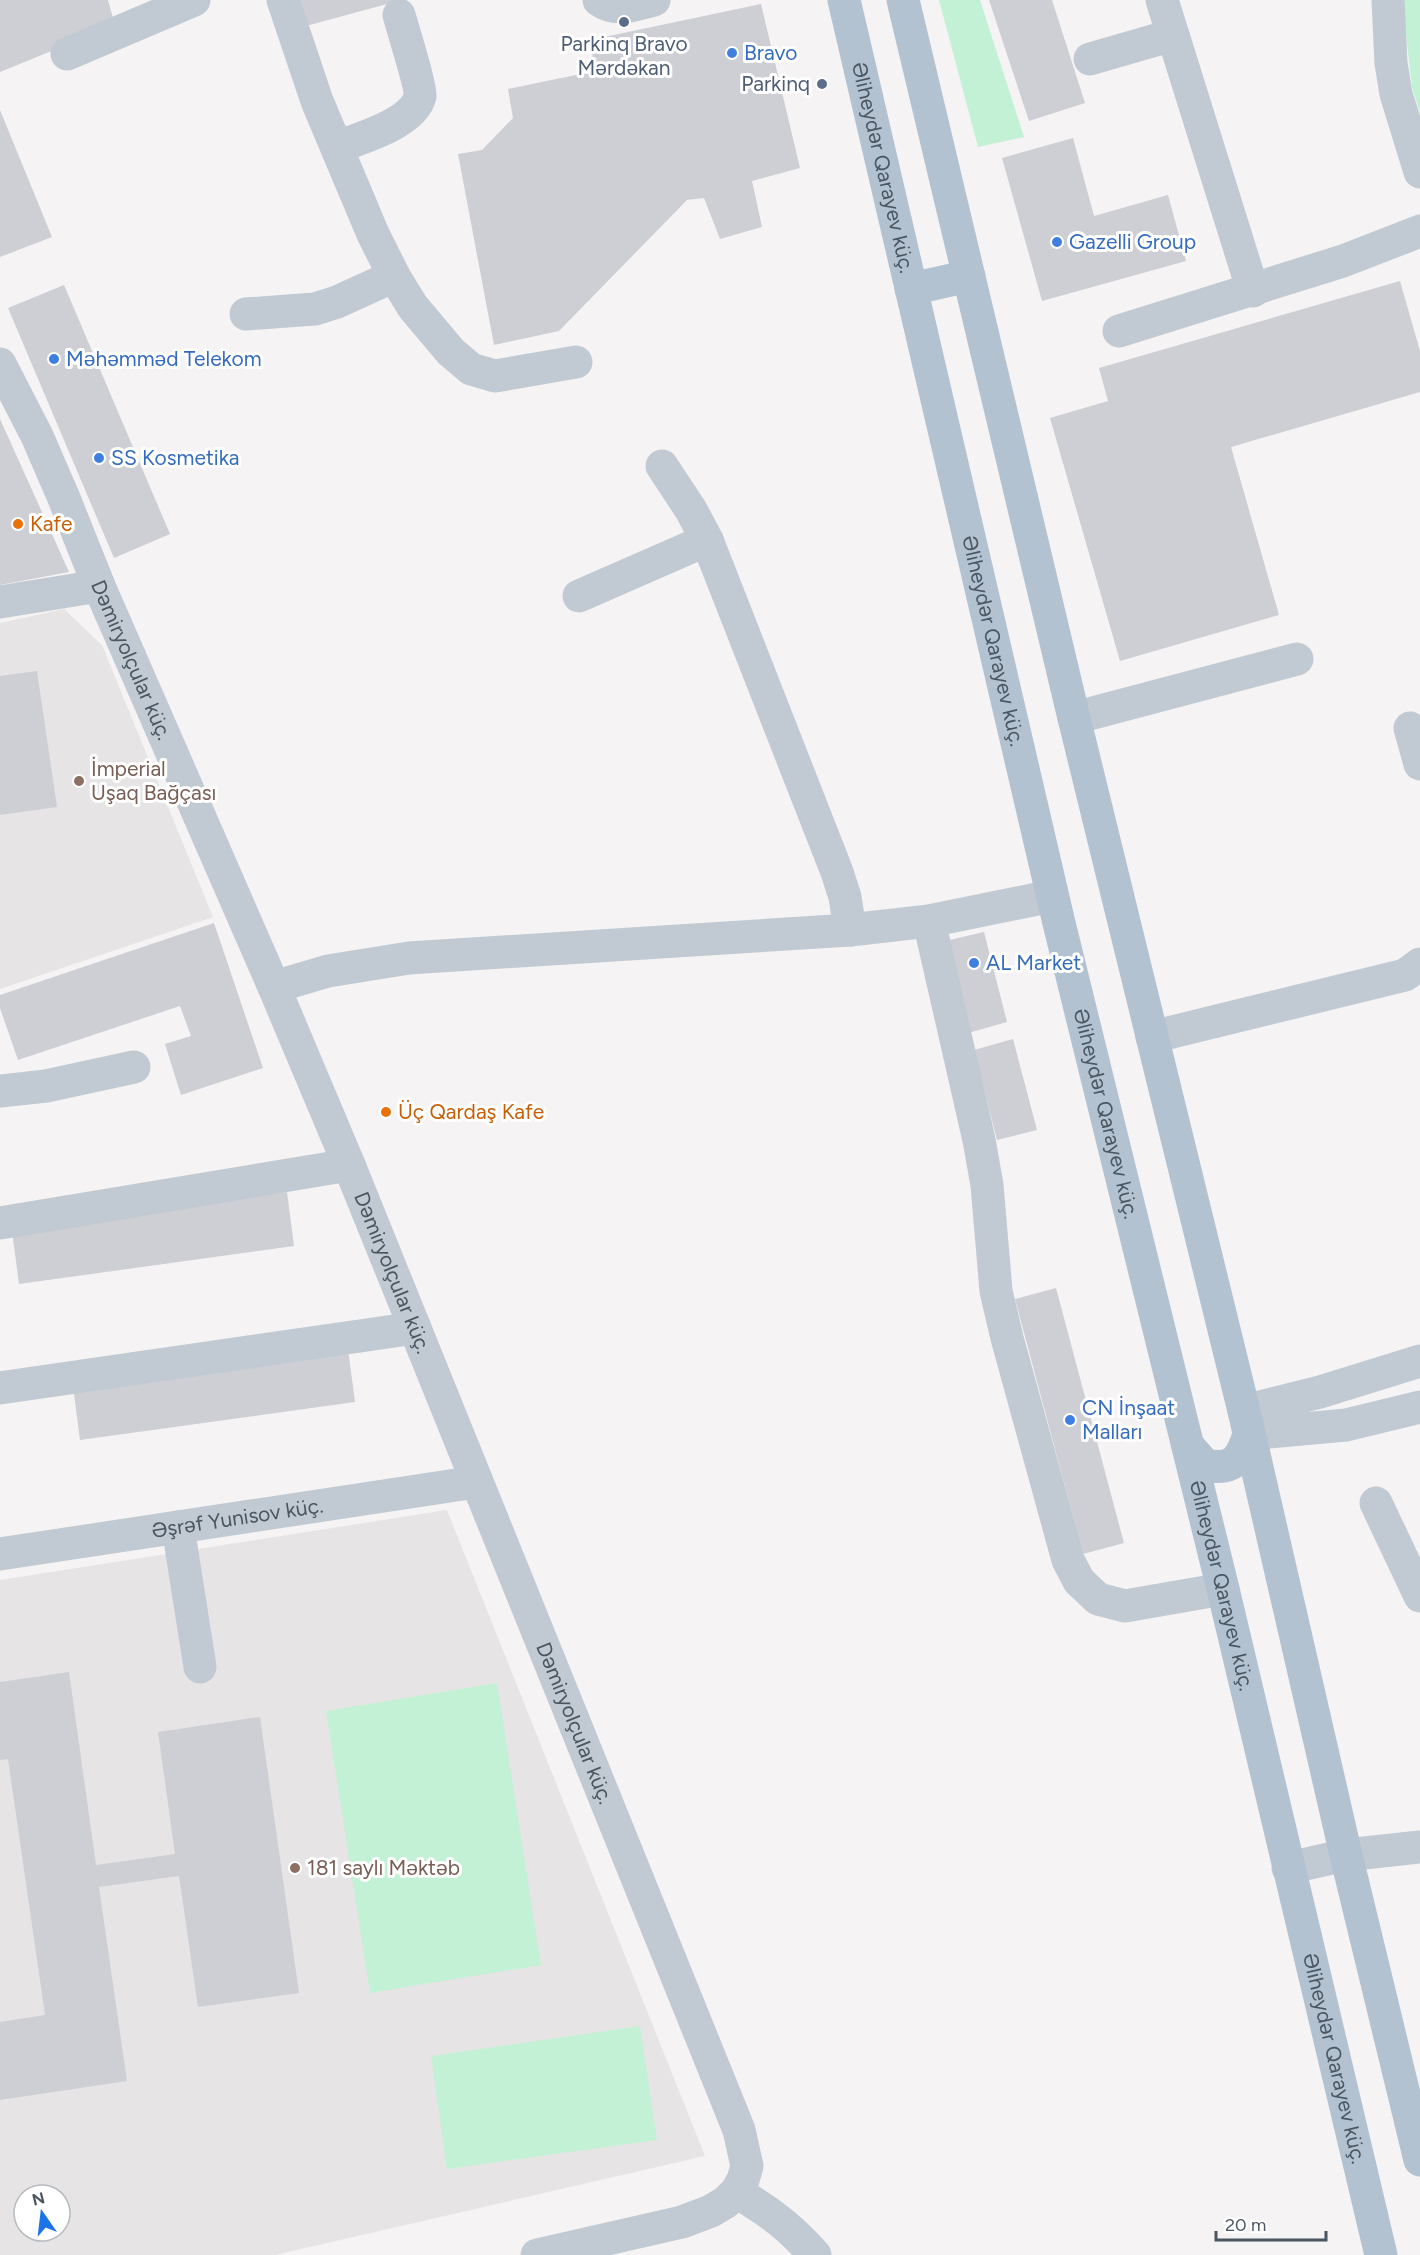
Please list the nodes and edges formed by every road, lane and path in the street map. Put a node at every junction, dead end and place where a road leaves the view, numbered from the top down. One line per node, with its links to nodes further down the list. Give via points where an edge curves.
1 (194, 0): 9 (street)
2 (283, 0): 14 (street)
3 (599, 0): 4 (street, via 609,7)
4 (654, 0)
5 (844, 0): 19 (main road, Əliheydər Qarayev küç.)
6 (903, 0): 18 (main road)
7 (1162, 0): 11 (street)
8 (1388, 0): 15 (street, via 1396,94)
9 (138, 11): 12 (street)
10 (399, 15): 14 (street, via 420,94 414,110)
11 (1173, 36): 13 (street); 20 (street)
12 (67, 54)
13 (1090, 59)
14 (337, 147): 17 (street)
15 (1420, 172)
16 (1420, 231): 20 (street)
17 (394, 276): 21 (street, via 315,309); 23 (street, via 413,307 471,369 495,376)
18 (969, 276): 19 (main road); 31 (main road)
19 (911, 290): 34 (main road, Əliheydər Qarayev küç.)
20 (1253, 291): 22 (street)
21 (246, 314)
22 (1119, 331)
23 (576, 362)
24 (0, 364): 27 (street, Dəmiryolçular küç., via 37,436)
25 (662, 466): 26 (street)
26 (707, 540): 28 (street); 36 (street, via 837,872)
27 (99, 586): 29 (street); 38 (street, Dəmiryolçular küç.)
28 (579, 596)
29 (0, 602)
30 (1297, 659): 31 (street)
31 (1074, 718): 39 (main road)
32 (1410, 728): 33 (street)
33 (1420, 764)
34 (1052, 896): 35 (street); 49 (main road, Əliheydər Qarayev küç.)
35 (929, 921): 36 (street); 54 (street, via 979,1140 996,1291 1068,1560 1079,1581 1098,1599 1125,1606)
36 (850, 930): 38 (street, via 409,958 328,971)
37 (1420, 964): 39 (street, via 1405,975)
38 (274, 987): 42 (street, Dəmiryolçular küç.)
39 (1152, 1036): 48 (main road)
40 (134, 1067): 41 (street, via 46,1086)
41 (0, 1091)
42 (349, 1165): 43 (street); 44 (street, Dəmiryolçular küç.)
43 (0, 1223)
44 (416, 1328): 46 (street); 50 (street, Dəmiryolçular küç.)
45 (1420, 1361): 48 (street, via 1320,1392)
46 (0, 1388)
47 (1420, 1407): 48 (street, via 1346,1425)
48 (1246, 1423): 49 (main road, via 1241,1456 1225,1466 1205,1465); 58 (main road)
49 (1188, 1446): 54 (main road, Əliheydər Qarayev küç.)
50 (476, 1482): 52 (street, Əşrəf Yunisov küç.); 61 (street, Dəmiryolçular küç., via 739,2130 747,2166)
51 (1376, 1503): 55 (street)
52 (178, 1527): 53 (street, Əşrəf Yunisov küç.); 56 (street)
53 (0, 1554)
54 (1223, 1589): 59 (main road, Əliheydər Qarayev küç.)
55 (1420, 1596)
56 (200, 1667)
57 (1420, 1847): 58 (street)
58 (1346, 1855): 59 (street); 60 (main road)
59 (1288, 1868): 62 (main road, Əliheydər Qarayev küç.)
60 (1420, 2160)
61 (736, 2192): 63 (street, via 711,2211 682,2222); 64 (street, via 772,2214)
62 (1381, 2246)
63 (537, 2255)
64 (815, 2255)

